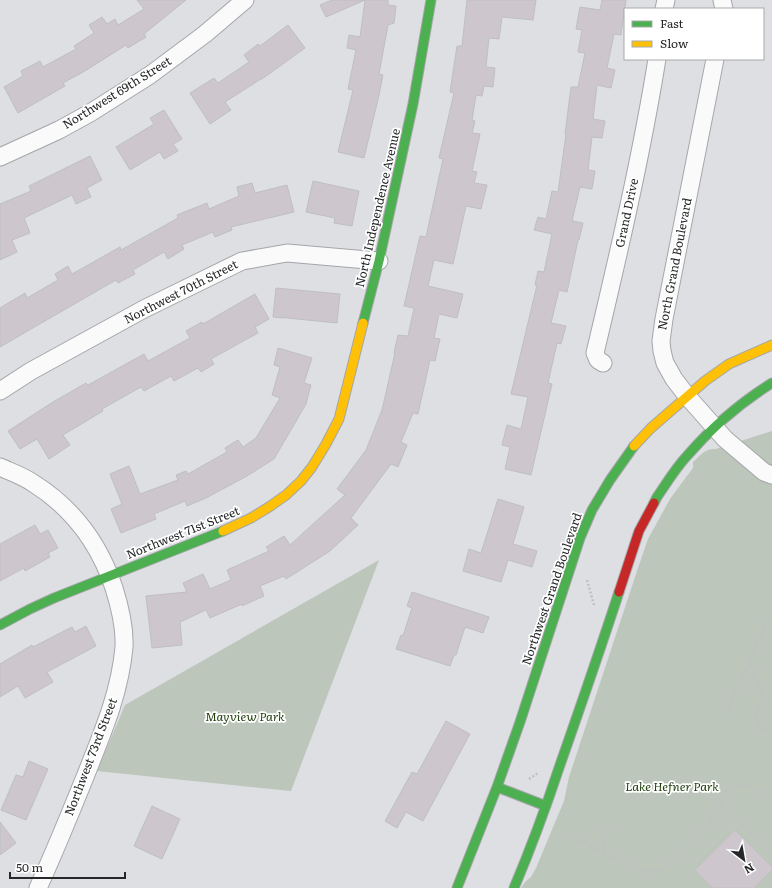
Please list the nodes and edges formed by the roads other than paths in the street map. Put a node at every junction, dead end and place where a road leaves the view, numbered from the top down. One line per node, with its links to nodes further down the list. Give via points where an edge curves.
1 (245, 0): 5 (street, Northwest 69th Street, via 150,75 83,117)
2 (431, 0): 6 (street, North Independence Avenue, via 414,104)
3 (656, 60): 8 (street, Grand Drive, via 635,179 595,353 598,360)
4 (715, 60): 11 (street, North Grand Boulevard, via 661,341 665,363)
5 (0, 157)
6 (379, 261): 10 (street, Northwest 70th Street, via 287,253 242,261 144,309 31,371); 12 (street, North Independence Avenue)
7 (772, 345): 11 (street, Northwest Grand Boulevard, via 729,364)
8 (603, 363)
9 (772, 383): 13 (street)
10 (0, 392)
11 (687, 396): 13 (street, North Grand Boulevard); 18 (street, Northwest Grand Boulevard, via 632,449 592,510 580,538)
12 (339, 419): 16 (street, Northwest 71st Street, via 322,451 300,481 264,511 224,530)
13 (714, 427): 15 (street, North Grand Boulevard, via 730,444 764,472); 19 (street, via 685,458 657,497 639,531)
14 (0, 467): 16 (street, Northwest 73rd Street, via 32,482 70,512 87,532)
15 (772, 475)
16 (110, 575): 17 (street, Northwest 71st Street, via 40,604); 20 (street, Northwest 73rd Street, via 119,603 124,646 114,701)
17 (0, 625)
18 (497, 787): 19 (street); 21 (street, Northwest Grand Boulevard)
19 (546, 806): 22 (street)
20 (38, 888)
21 (457, 888)
22 (514, 888)

